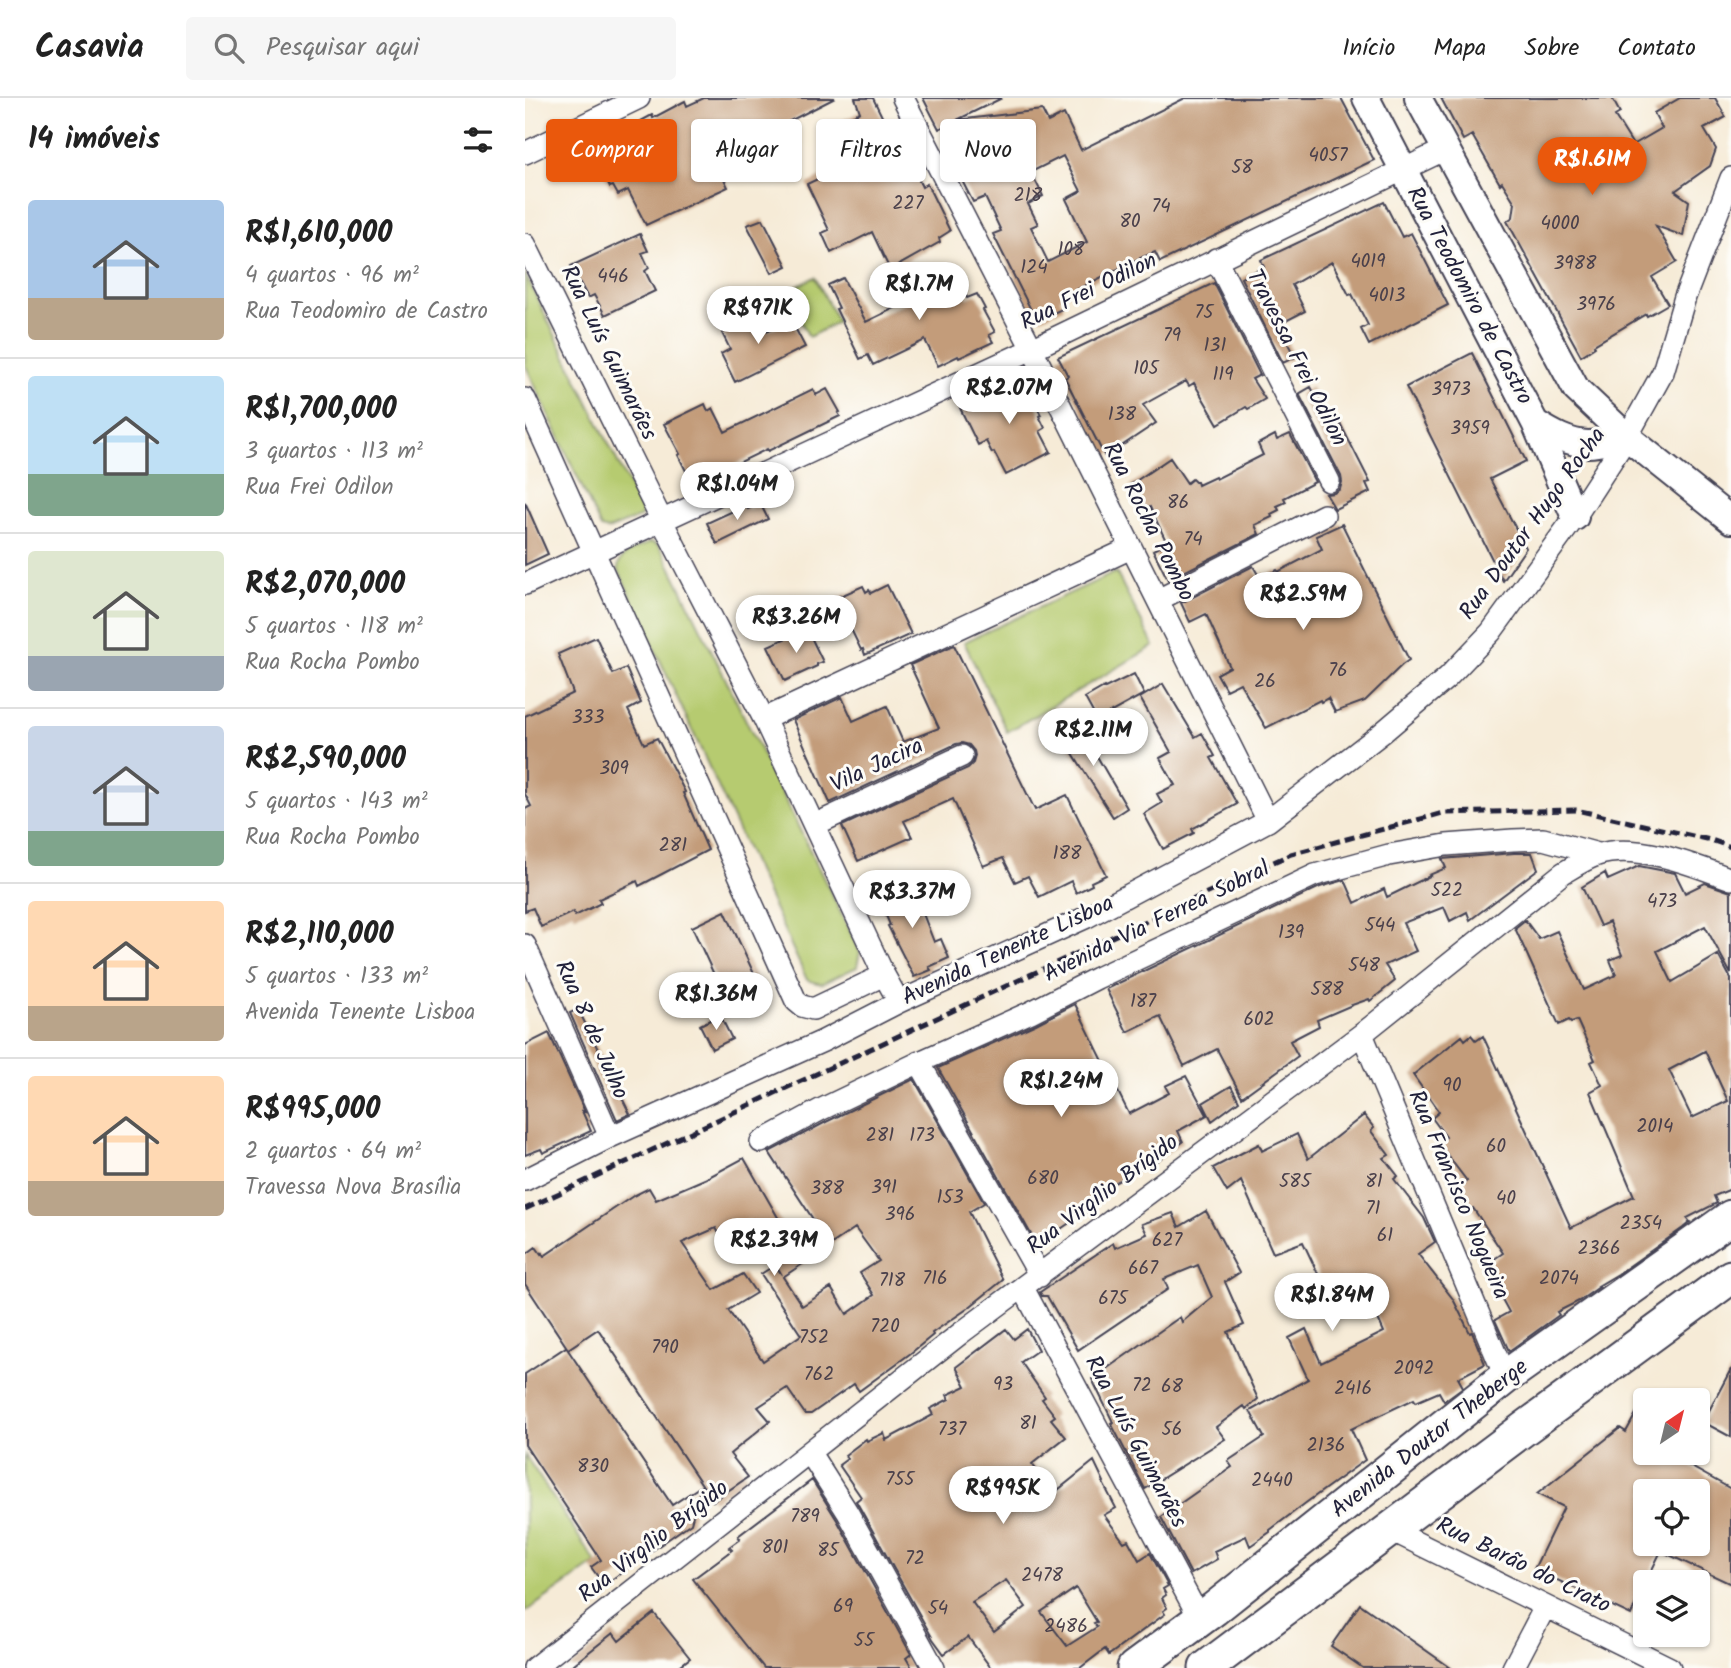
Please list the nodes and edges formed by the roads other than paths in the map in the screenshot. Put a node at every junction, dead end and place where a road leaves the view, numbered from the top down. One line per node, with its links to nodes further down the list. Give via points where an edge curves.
1 (639, 98): 6 (street)
2 (903, 98): 11 (street, Rua Rocha Pombo)
3 (1366, 98): 7 (street, Rua Teodomiro de Castro)
4 (1418, 98): 5 (street)
5 (1446, 149): 7 (street, Rua Frei Odilon); 14 (street, via 1576,389)
6 (525, 153)
7 (1403, 170): 10 (street, Rua Frei Odilon); 13 (street, Rua Teodomiro de Castro)
8 (1731, 178): 14 (street, Rua Doutor Hugo Rocha, via 1685,297 1663,372)
9 (525, 244): 19 (street, Rua Luís Guimarães)
10 (1216, 259): 11 (street, Rua Frei Odilon); 15 (street, Travessa Frei Odilon)
11 (1032, 349): 19 (street, Rua Frei Odilon); 20 (street, Rua Rocha Pombo)
12 (525, 399): 21 (street)
13 (1535, 423): 14 (street, Rua Teodomiro de Castro, via 1553,434 1588,444); 17 (street)
14 (1627, 437): 17 (street, Rua Doutor Hugo Rocha); 18 (street)
15 (1329, 481)
16 (1324, 515): 23 (street)
17 (1575, 517): 26 (street, Rua Doutor Hugo Rocha, via 1491,632 1448,677)
18 (1731, 520)
19 (662, 521): 21 (street, Rua Frei Odilon); 24 (street, Rua Luís Guimarães)
20 (1131, 548): 23 (street, Rua Rocha Pombo); 24 (street)
21 (595, 552): 22 (street, Rua Frei Odilon); 31 (street, via 796,1001 813,1009)
22 (525, 584)
23 (1158, 600): 26 (street, Rua Rocha Pombo)
24 (764, 719): 27 (street, Rua Luís Guimarães)
25 (962, 756): 27 (street, Vila Jacira)
26 (1268, 821): 32 (street, Avenida Tenente Lisboa, via 1087,917)
27 (814, 825): 31 (street, Rua Luís Guimarães)
28 (1598, 855): 29 (street, Rua Virgílio Brígido, via 1622,851 1656,855); 33 (street, Rua Virgílio Brígido, via 1563,873); 34 (street, Avenida Via Ferrea Sobral, via 1543,839 1513,840 1389,855 1315,875)
29 (1731, 879)
30 (525, 945): 35 (street, Rua 8 de Julho)
31 (884, 975): 32 (street, Rua Luís Guimarães)
32 (899, 1002): 35 (street, Avenida Tenente Lisboa)
33 (1362, 1034): 40 (street, Rua Virgílio Brígido); 41 (street, Rua Francisco Nogueira)
34 (919, 1062): 36 (street, Avenida Via Ferrea Sobral); 40 (street, Rua Luís Guimarães)
35 (610, 1137): 37 (street, Avenida Tenente Lisboa)
36 (761, 1142)
37 (525, 1180)
38 (1731, 1217): 41 (main road, Avenida Doutor Theberge)
39 (1731, 1277): 43 (main road, Avenida Doutor Theberge)
40 (1031, 1282): 42 (street, Rua Virgílio Brígido); 45 (street, Rua Luís Guimarães)
41 (1507, 1376): 45 (main road, Avenida Doutor Theberge)
42 (810, 1453): 47 (street, Rua Virgílio Brígido); 48 (street)
43 (1391, 1530): 44 (street, Rua Barão do Crato); 46 (main road, Avenida Doutor Theberge)
44 (1545, 1607): 51 (street); 52 (street, Rua Barão do Crato)
45 (1207, 1614): 46 (main road); 49 (main road, Avenida Doutor Theberge)
46 (1238, 1644): 50 (main road, Avenida Doutor Theberge)
47 (534, 1668)
48 (934, 1668)
49 (1134, 1668)
50 (1206, 1668)
51 (1513, 1668)
52 (1670, 1668)

